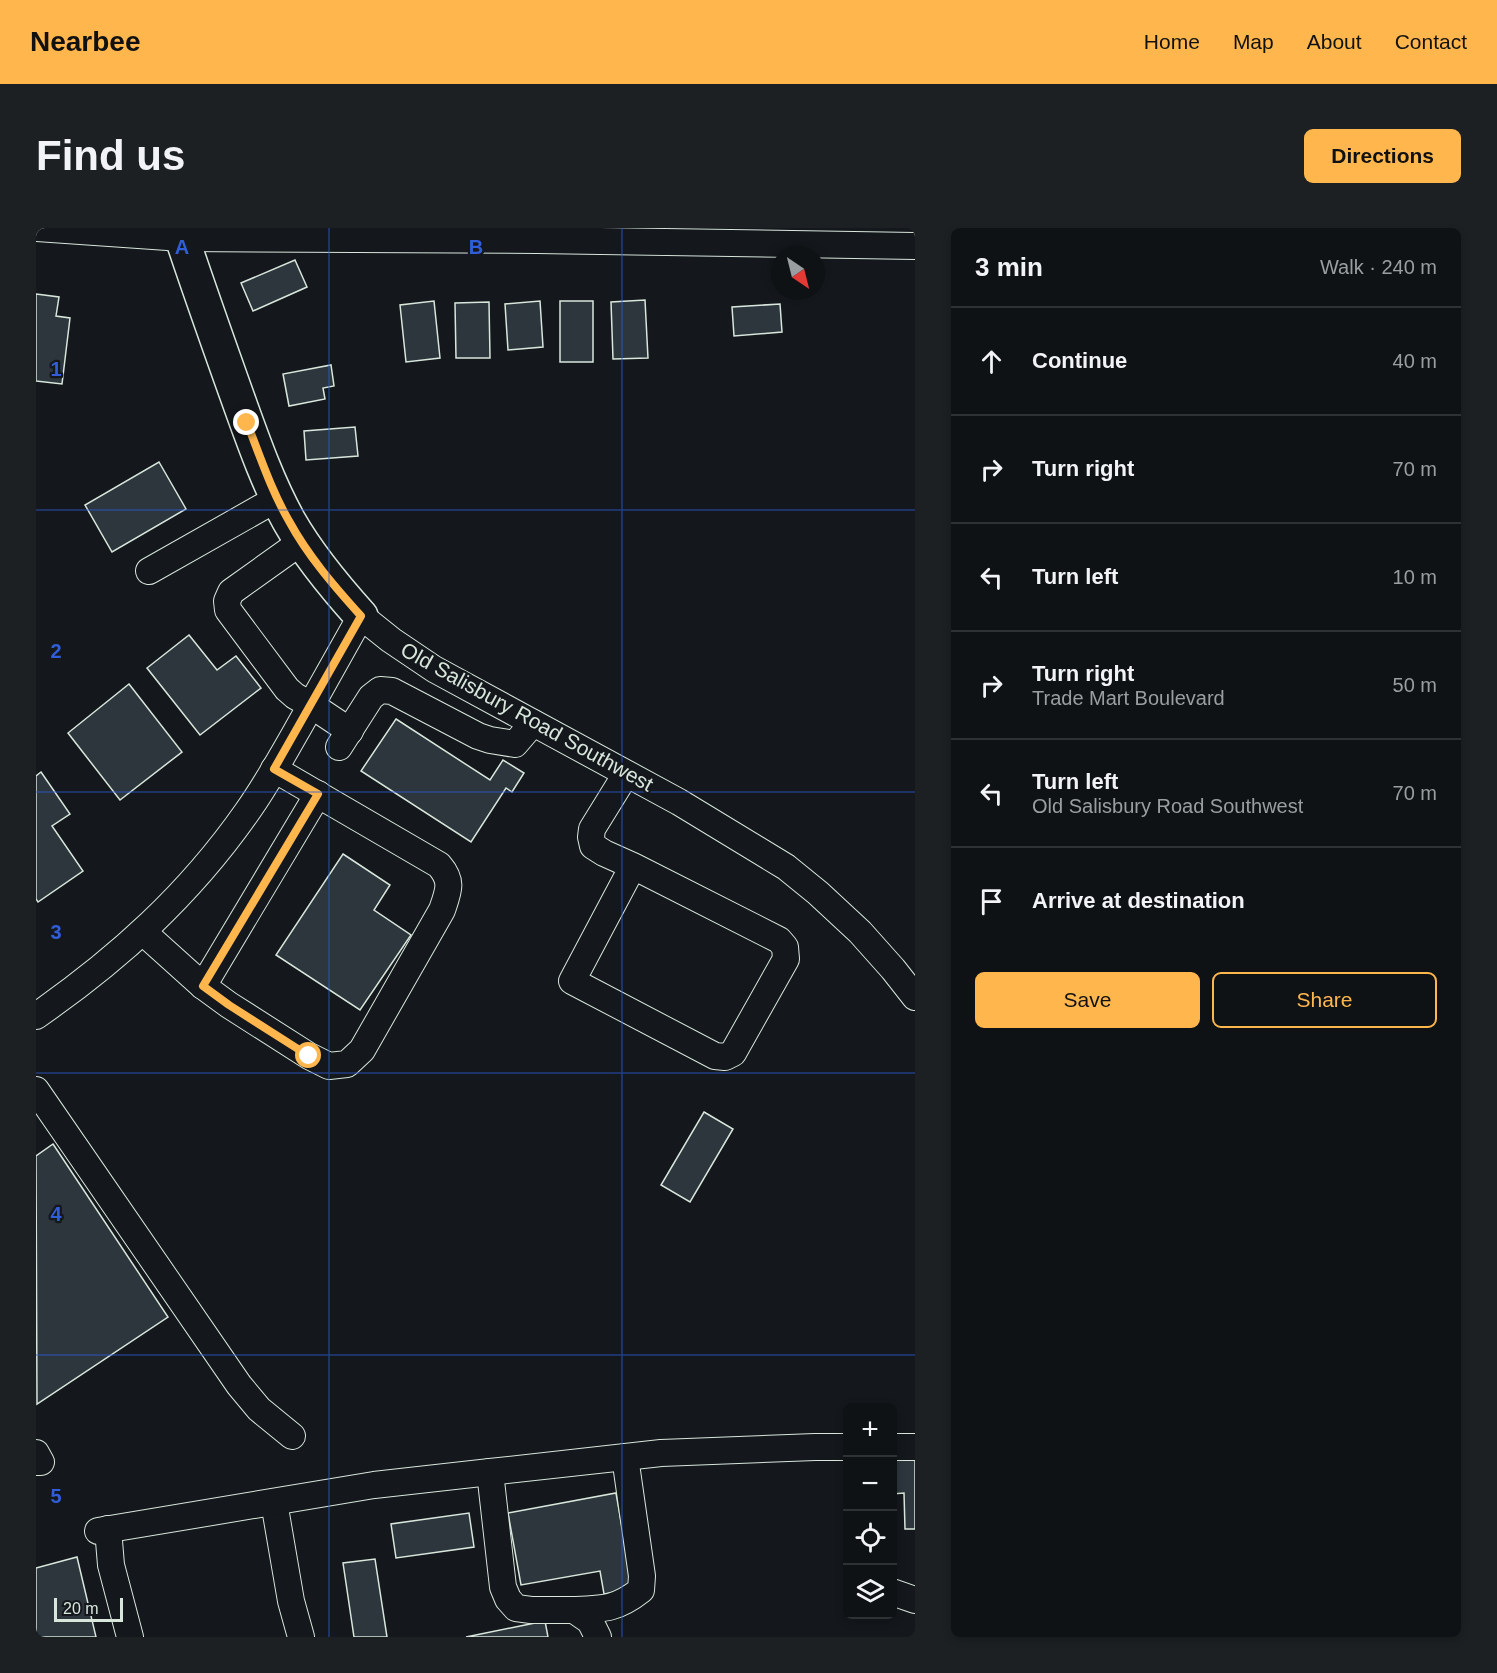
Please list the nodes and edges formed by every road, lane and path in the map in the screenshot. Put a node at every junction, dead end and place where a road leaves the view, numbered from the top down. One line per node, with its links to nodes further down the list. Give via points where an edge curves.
1 (47, 228): 2 (street)
2 (181, 233): 3 (street); 4 (main road, Old Salisbury Road Southwest, via 235,390)
3 (915, 246)
4 (278, 498): 5 (main road, Old Salisbury Road Southwest); 6 (street)
5 (302, 542): 7 (main road, Old Salisbury Road Southwest); 8 (street, via 231,592 227,601 228,610 287,689)
6 (149, 571)
7 (361, 616): 8 (street); 9 (street, Old Salisbury Road Southwest, via 434,669)
8 (311, 705): 9 (street, via 345,739 371,697 380,690 392,691 478,736 508,744 515,744); 10 (street)
9 (533, 723): 11 (street, Old Salisbury Road Southwest)
10 (274, 769): 12 (street); 14 (street, via 218,851)
11 (626, 774): 13 (street, via 592,829 591,837 593,846); 16 (street, Old Salisbury Road Southwest, via 786,867 860,932)
12 (318, 794): 15 (street); 15 (street, via 439,865 447,875 449,890 442,910 362,1050 347,1064 329,1066)
13 (633, 866): 13 (street, via 572,981 715,1056 733,1053 786,959 785,947 779,940)
14 (142, 932): 15 (street); 17 (street)
15 (203, 986)
16 (915, 998)
17 (36, 1016)
18 (36, 1090): 19 (street, via 239,1385 259,1409)
19 (292, 1436)
20 (843, 1447): 24 (street, via 664,1452)
21 (897, 1447): 22 (street)
22 (915, 1448)
23 (36, 1453): 25 (street, via 41,1462)
24 (625, 1457): 26 (street); 30 (street, via 641,1590 627,1601 606,1608)
25 (36, 1462)
26 (490, 1472): 27 (street, via 374,1485); 30 (street, via 503,1587 508,1599 516,1608)
27 (274, 1502): 31 (street, via 103,1530); 32 (street)
28 (897, 1594): 29 (street)
29 (915, 1600)
30 (574, 1610): 33 (street, via 590,1621)
31 (130, 1637)
32 (301, 1637)
33 (598, 1637)

